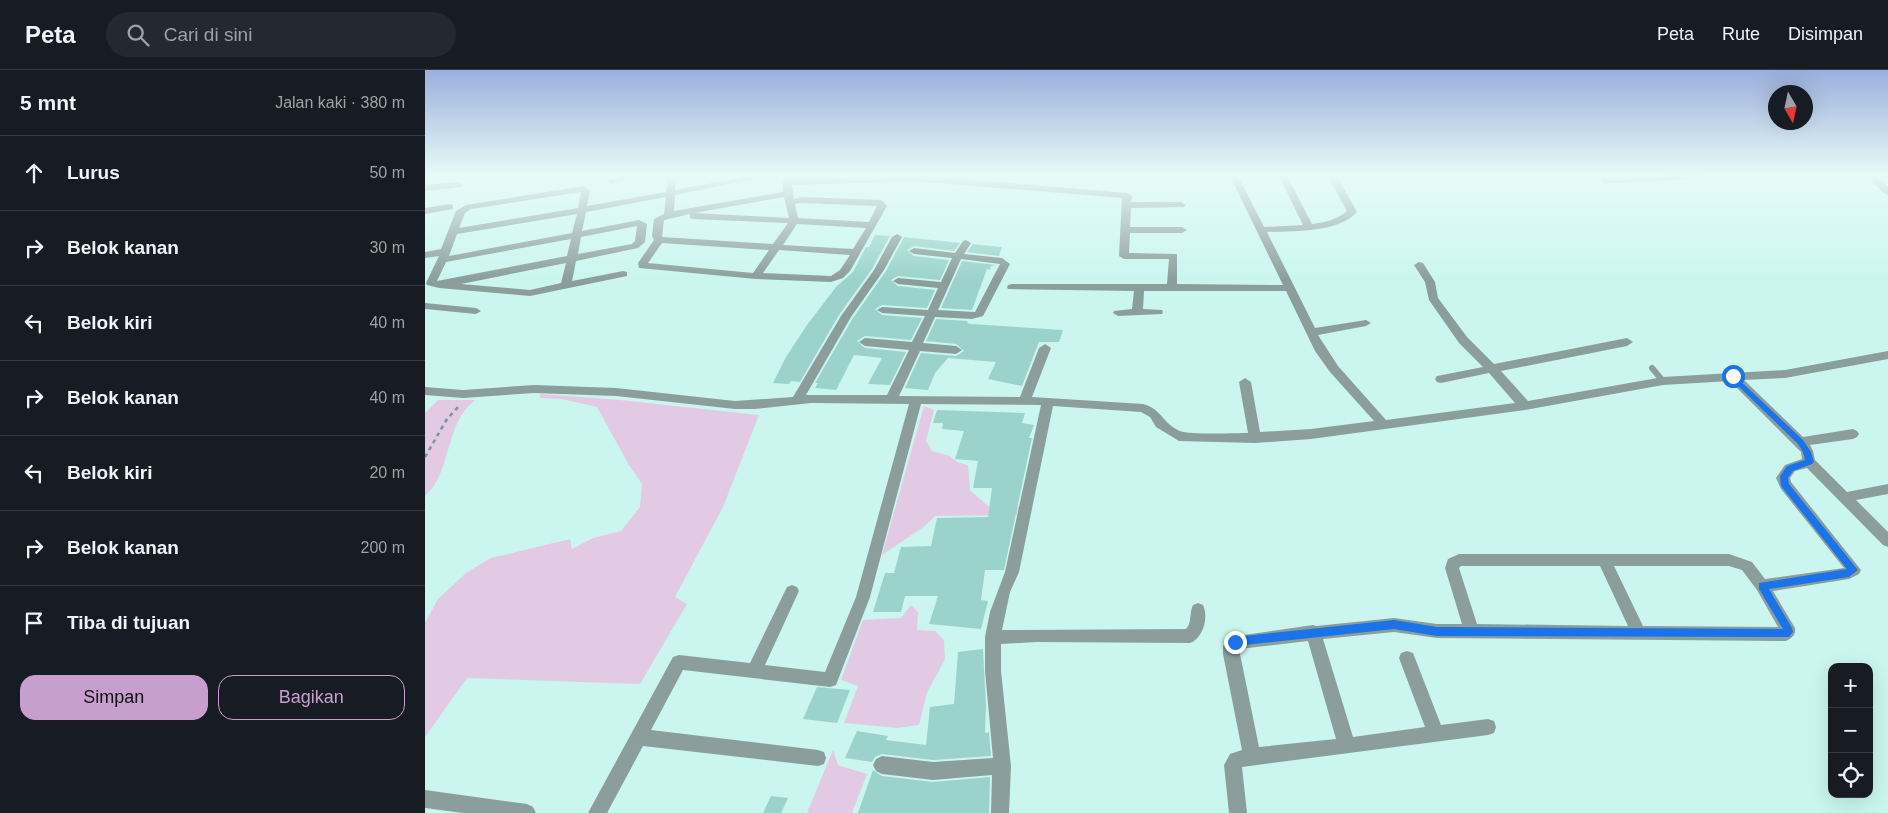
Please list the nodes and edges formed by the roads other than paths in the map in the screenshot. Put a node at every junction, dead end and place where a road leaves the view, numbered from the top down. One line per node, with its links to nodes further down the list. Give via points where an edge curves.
1 (582, 210): 20 (street)
2 (462, 211): 19 (street)
3 (578, 211): 19 (street)
4 (669, 211): 12 (street)
5 (700, 211): 12 (street)
6 (791, 211): 13 (street)
7 (880, 211): 14 (street)
8 (1127, 211): 16 (street)
9 (1251, 211): 18 (street)
10 (1300, 211): 15 (street)
11 (1351, 211): 15 (street, via 1348,218 1339,222)
12 (669, 215): 13 (street); 22 (street, via 659,219)
13 (793, 221): 14 (street); 24 (street)
14 (872, 225): 26 (street)
15 (1308, 226): 18 (street)
16 (1126, 230): 17 (street); 40 (street, via 1124,256 1174,256)
17 (1182, 230)
18 (1260, 230): 41 (street)
19 (453, 232): 28 (street)
20 (577, 234): 28 (street); 30 (street); 30 (street, via 642,224 638,245)
21 (897, 237): 64 (street)
22 (659, 240): 24 (street); 33 (street, via 643,266)
23 (966, 243): 29 (street)
24 (775, 248): 26 (street); 33 (street)
25 (914, 251): 29 (street)
26 (857, 252): 33 (street, via 850,265 836,278)
27 (425, 255): 28 (street)
28 (443, 256): 35 (street)
29 (957, 256): 36 (street); 48 (street, via 1005,264 979,314)
30 (572, 259): 35 (street); 37 (street)
31 (1419, 265): 58 (street, via 1429,282 1433,298 1446,317 1463,340)
32 (623, 274): 37 (street)
33 (756, 276)
34 (898, 281): 36 (street)
35 (432, 284): 37 (street, via 530,293)
36 (945, 285): 48 (street)
37 (566, 286)
38 (1012, 287): 39 (street)
39 (1139, 287): 40 (street); 46 (street)
40 (1171, 287): 41 (street)
41 (1289, 288): 50 (street)
42 (425, 306): 44 (street)
43 (883, 310): 48 (street)
44 (475, 311)
45 (1118, 312): 46 (street)
46 (1137, 312): 47 (street)
47 (1158, 312)
48 (931, 313): 53 (street)
49 (1366, 323): 50 (street)
50 (1312, 332): 70 (street, via 1333,369)
51 (865, 342): 53 (street)
52 (1627, 342): 58 (street)
53 (916, 347): 55 (street); 65 (street)
54 (1045, 348): 67 (street)
55 (956, 350)
56 (1888, 355): 59 (street, via 1785,374)
57 (1651, 368): 61 (lane)
58 (1493, 370): 60 (street); 69 (street)
59 (1733, 376): 61 (street); 73 (street)
60 (1441, 379)
61 (1663, 381): 69 (street)
62 (1245, 382): 72 (street)
63 (425, 391): 64 (street, via 472,393 534,389 616,392 735,405)
64 (797, 400): 65 (street)
65 (891, 400): 66 (street)
66 (916, 400): 67 (street); 87 (street, via 863,597 830,680)
67 (1024, 401): 68 (street)
68 (1048, 401): 72 (street, via 1143,408 1155,414 1160,424 1179,436); 85 (street, via 1012,572 1001,594)
69 (1525, 406): 70 (street)
70 (1385, 425): 72 (street)
71 (1853, 434): 73 (street)
72 (1255, 438)
73 (1800, 442): 74 (street)
74 (1809, 462): 76 (street); 79 (street, via 1790,468 1783,478 1786,486 1854,570)
75 (1888, 489): 76 (street)
76 (1846, 498): 77 (street)
77 (1888, 541)
78 (1605, 561): 79 (street, via 1729,560 1747,566); 82 (street, via 1459,560 1453,563 1451,568); 84 (street)
79 (1762, 586): 84 (street, via 1787,628 1786,634)
80 (792, 591): 87 (street)
81 (1198, 610): 85 (street, via 1196,629 1190,636)
82 (1472, 631): 83 (street, via 1437,631 1394,624); 84 (street)
83 (1313, 632): 91 (street); 92 (street, via 1235,642 1231,646)
84 (1638, 632)
85 (993, 637): 95 (street, via 994,694)
86 (1407, 658): 89 (street)
87 (755, 671): 90 (street, via 679,662)
88 (1488, 727): 89 (street)
89 (1436, 734): 91 (street)
90 (638, 737): 93 (street); 98 (street)
91 (1347, 746): 92 (street)
92 (1252, 756): 100 (street, via 1236,760 1233,765)
93 (818, 758)
94 (882, 765): 95 (street, via 933,771)
95 (1001, 766): 99 (street)
96 (425, 799): 97 (street)
97 (527, 813)
98 (597, 813)
99 (1000, 813)
100 (1239, 813)

